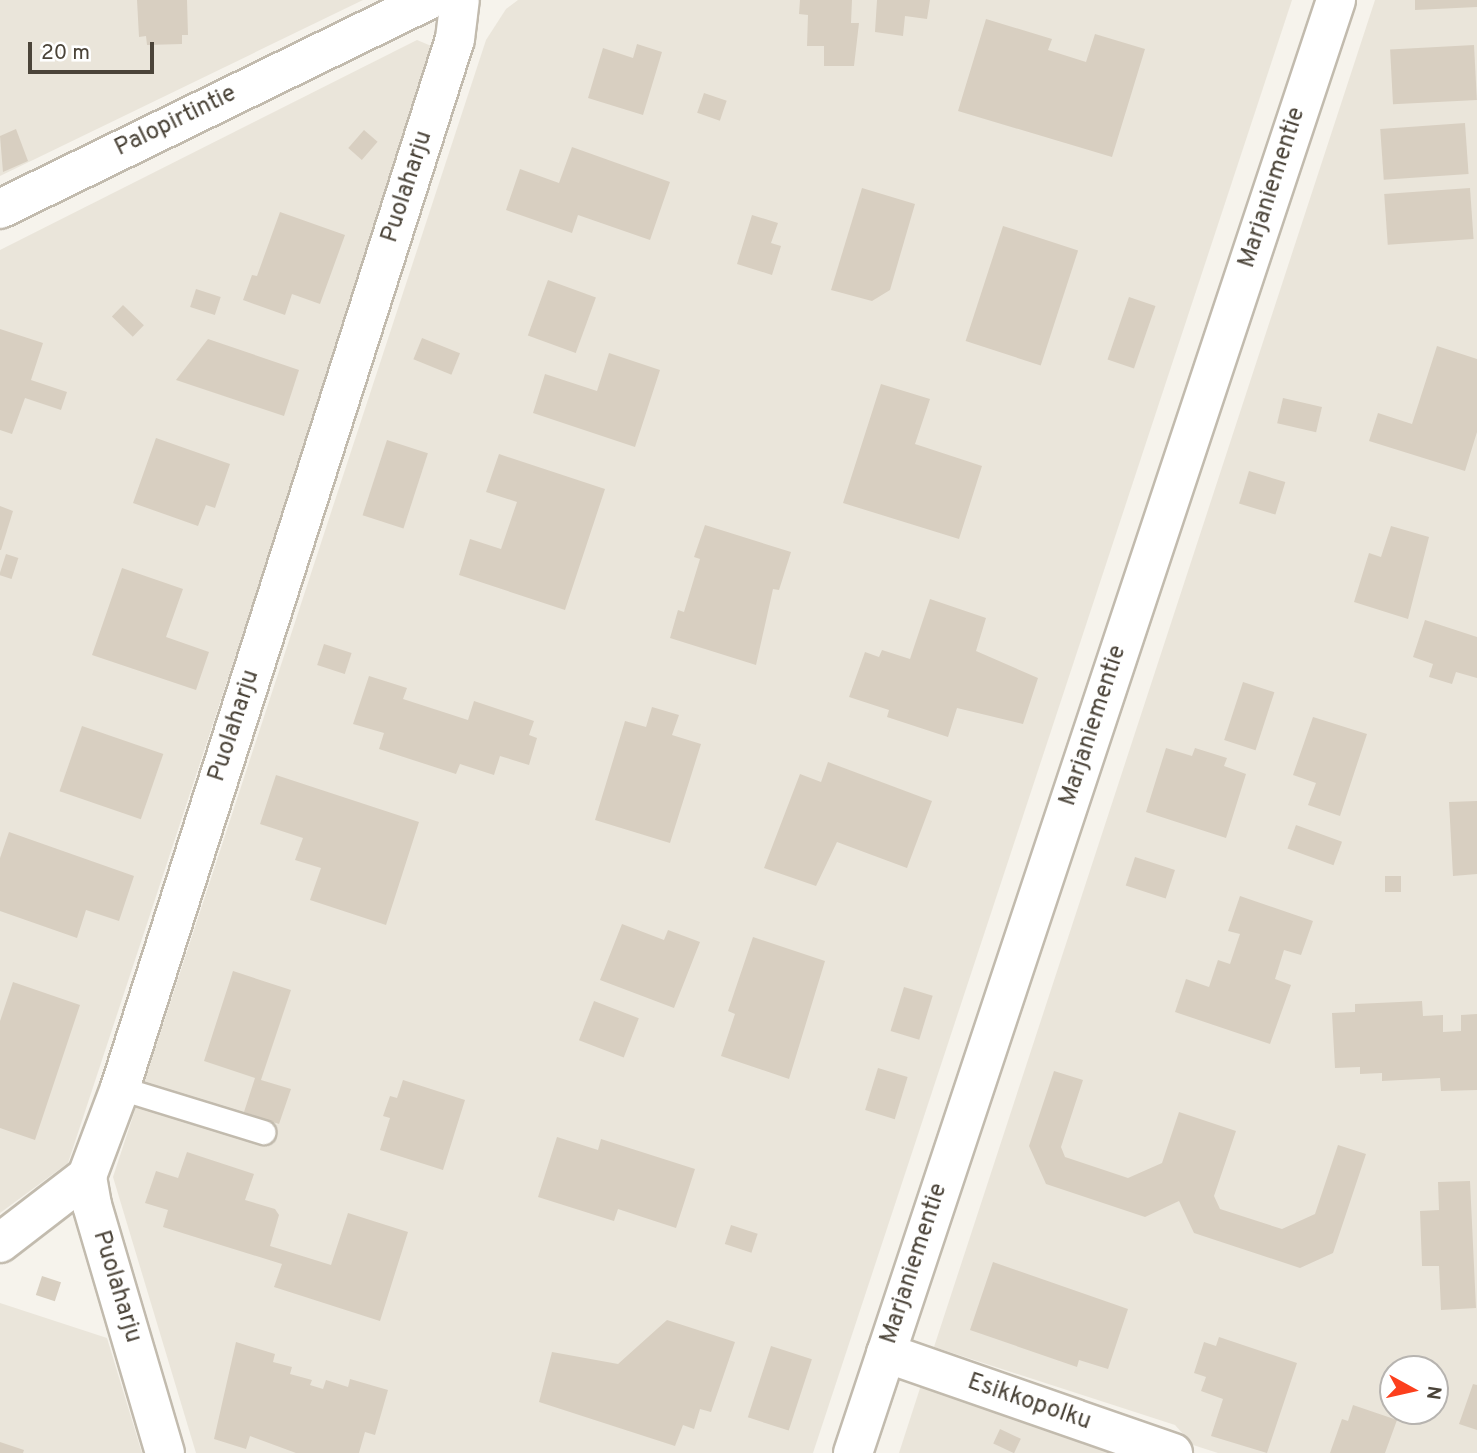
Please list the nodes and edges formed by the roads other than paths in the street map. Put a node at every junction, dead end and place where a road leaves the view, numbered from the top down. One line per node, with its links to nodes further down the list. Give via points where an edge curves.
1 (429, 0): 4 (street, Palopirtintie)
2 (460, 0): 5 (street, Puolaharju, via 455,39)
3 (1336, 0): 9 (street, Marjaniementie)
4 (0, 209)
5 (120, 1088): 6 (lane); 7 (street, Puolaharju)
6 (263, 1132)
7 (87, 1176): 8 (street); 10 (street, Puolaharju)
8 (0, 1242)
9 (886, 1353): 11 (street, Marjaniementie); 12 (street, Esikkopolku)
10 (165, 1453)
11 (853, 1453)
12 (1173, 1453)

